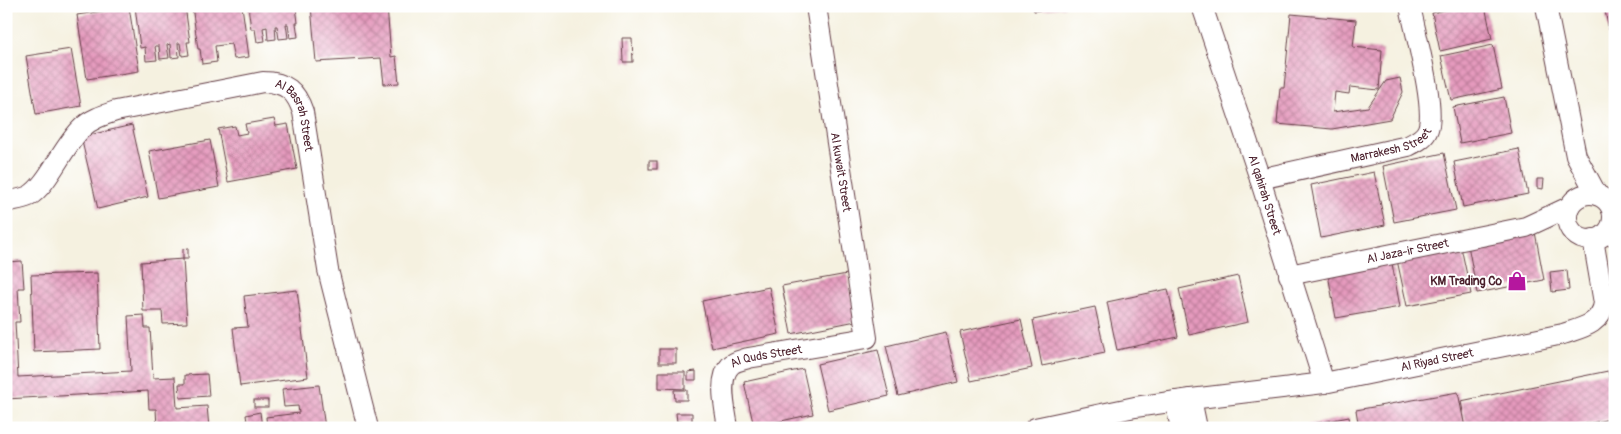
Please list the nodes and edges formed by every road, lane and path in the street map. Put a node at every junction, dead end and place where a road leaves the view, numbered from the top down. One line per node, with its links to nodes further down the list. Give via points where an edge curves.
1 (816, 6): 15 (street, Al kuwait Street)
2 (1202, 6): 6 (street, Al qahirah Street)
3 (1410, 6): 6 (street, Marrakesh Street, via 1429,102 1428,130 1421,139 1408,146)
4 (1546, 6): 5 (street)
5 (1576, 156): 7 (street); 9 (street)
6 (1260, 179): 14 (street, Al qahirah Street)
7 (1605, 198): 9 (street, via 1584,195); 10 (street, via 1612,210)
8 (6, 202): 18 (street, Al Basrah Street, via 29,196 40,188 70,140 96,118 116,111 263,82 274,82 288,88 303,112 328,270)
9 (1571, 205): 11 (street, Al Jaza-ir Street); 12 (street, via 1567,215)
10 (1613, 223): 13 (street, via 1604,234)
11 (1526, 227): 12 (street, Al Jaza-ir Street); 14 (street, Al Jaza-ir Street)
12 (1571, 230): 13 (street, via 1581,238)
13 (1593, 239): 16 (street, Al Riyad Street, via 1604,303 1599,317 1591,324 1562,334)
14 (1289, 275): 16 (street, Al qahirah Street)
15 (867, 338): 19 (street, Al Quds Street, via 748,358 730,366 723,382)
16 (1324, 383): 17 (street, Al Riyad Street)
17 (1183, 400): 20 (street, Al Riyad Street); 21 (street); 22 (street)
18 (368, 428)
19 (728, 428)
20 (1035, 428)
21 (1181, 428)
22 (1197, 428)

